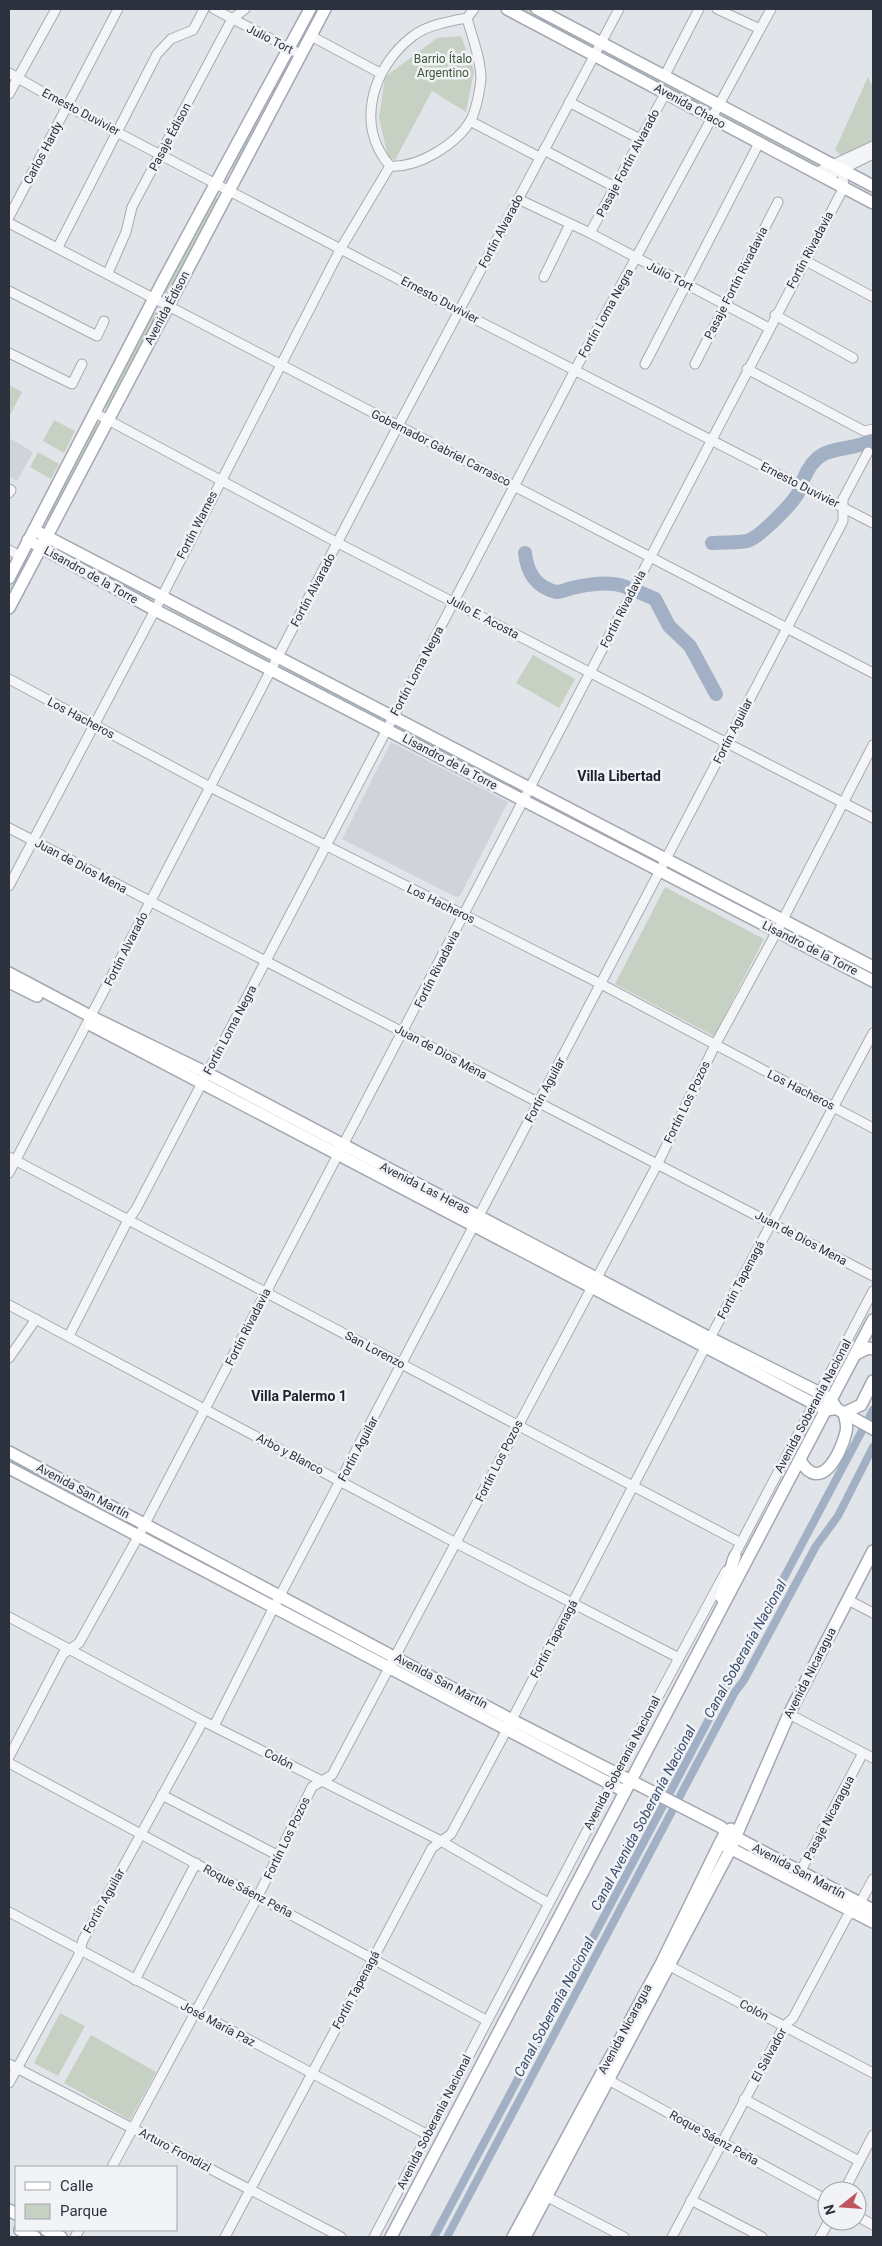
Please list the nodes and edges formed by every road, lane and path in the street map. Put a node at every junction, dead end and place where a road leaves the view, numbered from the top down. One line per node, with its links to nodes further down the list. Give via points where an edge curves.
1 (56, 9): 26 (street)
2 (118, 9): 31 (street, Carlos Hardy)
3 (204, 9): 34 (street, via 193,30 171,39 157,54)
4 (214, 9): 16 (street, Julio Tort)
5 (245, 9): 16 (street, Pasaje Édison)
6 (310, 9): 20 (main road, Avenida Édison)
7 (325, 9): 18 (main road, Avenida Édison)
8 (474, 9): 15 (street)
9 (507, 9): 22 (main road, Avenida Chaco)
10 (537, 9): 19 (main road, Avenida Chaco)
11 (619, 9): 19 (street, Fortín Alvarado)
12 (699, 9): 25 (street)
13 (717, 9): 17 (street)
14 (771, 9): 17 (street, Fortín Loma Negra)
15 (467, 18): 24 (street, via 449,21 415,35 392,54); 33 (street, via 481,80)
16 (232, 19): 20 (street, Julio Tort); 38 (street, Pasaje Édison)
17 (760, 30): 30 (street, Fortín Loma Negra)
18 (310, 36): 21 (main road, Avenida Édison); 24 (street)
19 (600, 42): 22 (street, Fortín Alvarado); 25 (main road, Avenida Chaco)
20 (289, 48): 21 (street, Julio Tort); 44 (main road, Avenida Édison)
21 (300, 54): 48 (main road, Avenida Édison)
22 (594, 54): 27 (main road, Avenida Chaco); 29 (street, Fortín Alvarado)
23 (9, 73): 26 (street, Ernesto Duvivier)
24 (380, 73): 41 (street, via 371,112 375,142)
25 (666, 75): 30 (main road, Avenida Chaco)
26 (19, 78): 28 (street); 31 (street, Ernesto Duvivier)
27 (666, 92): 32 (main road, Avenida Chaco); 35 (street, Pasaje Fortín Alvarado)
28 (9, 94)
29 (569, 102): 35 (street); 39 (street, Fortín Alvarado)
30 (719, 105): 32 (street, Fortín Loma Negra); 42 (main road, Avenida Chaco)
31 (67, 106): 34 (street, Ernesto Duvivier); 52 (street, Carlos Hardy)
32 (711, 118): 36 (main road, Avenida Chaco); 58 (street, Fortín Loma Negra)
33 (470, 121): 39 (street); 41 (street, via 437,152 401,167)
34 (118, 132): 38 (street, Ernesto Duvivier); 56 (street)
35 (640, 139): 47 (street, Pasaje Fortín Alvarado)
36 (760, 144): 43 (main road, Avenida Chaco); 62 (street)
37 (873, 146): 42 (street)
38 (161, 153): 44 (street, Ernesto Duvivier); 60 (street, Pasaje Édison, via 132,207 126,232)
39 (542, 154): 47 (street); 49 (street, Fortín Alvarado)
40 (873, 154): 42 (street)
41 (390, 166): 57 (street, Fortín Warnes)
42 (837, 167): 43 (street); 45 (main road, Avenida Chaco); 46 (street)
43 (822, 175): 46 (main road, Avenida Chaco)
44 (216, 182): 48 (street, Ernesto Duvivier); 65 (main road, Avenida Édison)
45 (873, 186)
46 (844, 187): 51 (main road, Avenida Chaco); 59 (street, Fortín Rivadavia)
47 (615, 188): 55 (street, Pasaje Fortín Alvarado)
48 (230, 190): 57 (street, Ernesto Duvivier); 67 (main road, Avenida Édison)
49 (518, 199): 54 (street, Julio Tort); 68 (street, Fortín Alvarado)
50 (778, 202): 66 (street, Pasaje Fortín Rivadavia)
51 (873, 202)
52 (9, 216)
53 (9, 223): 56 (street, Gobernador Gabriel Carrasco)
54 (570, 224): 55 (street, Julio Tort); 61 (street)
55 (590, 233): 58 (street, Julio Tort)
56 (58, 247): 60 (street, Gobernador Gabriel Carrasco)
57 (341, 248): 68 (street, Ernesto Duvivier); 77 (street, Fortín Warnes)
58 (635, 258): 62 (street, Julio Tort); 79 (street, Fortín Loma Negra)
59 (806, 261): 64 (street); 69 (street, Fortín Rivadavia)
60 (108, 273): 65 (street, Gobernador Gabriel Carrasco)
61 (544, 277)
62 (686, 285): 66 (street, Julio Tort); 75 (street)
63 (9, 291): 70 (street, via 97,336)
64 (873, 297)
65 (155, 298): 67 (street, Gobernador Gabriel Carrasco); 80 (main road, Avenida Édison)
66 (725, 304): 71 (street, Julio Tort); 76 (street, Pasaje Fortín Rivadavia)
67 (168, 305): 77 (street, Gobernador Gabriel Carrasco); 81 (main road, Avenida Édison)
68 (459, 310): 79 (street, Ernesto Duvivier); 82 (street, Fortín Alvarado)
69 (775, 315): 71 (street, Fortín Rivadavia); 73 (street)
70 (104, 321)
71 (769, 328): 78 (street, Fortín Rivadavia)
72 (9, 353): 74 (street, via 72,384)
73 (853, 358)
74 (82, 364)
75 (645, 364)
76 (695, 364)
77 (281, 365): 82 (street, Gobernador Gabriel Carrasco); 86 (street, Fortín Warnes)
78 (747, 369): 83 (street, via 864,431); 84 (street, Fortín Rivadavia)
79 (574, 370): 84 (street, Ernesto Duvivier); 87 (street, Fortín Loma Negra)
80 (95, 413): 81 (street, Julio E. Acosta); 92 (main road, Avenida Édison)
81 (108, 421): 86 (street, Julio E. Acosta); 93 (main road, Avenida Édison)
82 (398, 426): 87 (street, Gobernador Gabriel Carrasco); 94 (street, Fortín Alvarado)
83 (873, 429)
84 (711, 439): 90 (street, Ernesto Duvivier); 98 (street, Fortín Rivadavia)
85 (868, 452): 90 (street, Fortín Aguilar, via 843,499)
86 (221, 480): 94 (street, Julio E. Acosta); 100 (street, Fortín Warnes)
87 (515, 485): 98 (street, Gobernador Gabriel Carrasco); 101 (street, Fortín Loma Negra)
88 (9, 489): 89 (street)
89 (9, 493)
90 (843, 507): 91 (street, Ernesto Duvivier); 104 (street, Fortín Aguilar, via 843,521)
91 (873, 523)
92 (31, 535): 93 (main road, Lisandro de la Torre); 95 (main road, Lisandro de la Torre); 97 (main road, Avenida Édison)
93 (46, 536): 95 (main road, Avenida Édison); 100 (main road, Lisandro de la Torre)
94 (338, 542): 101 (street, Julio E. Acosta); 105 (street, Fortín Alvarado)
95 (41, 547): 102 (main road, Avenida Édison); 103 (main road, Lisandro de la Torre)
96 (9, 550): 97 (street)
97 (20, 556): 99 (main road, Avenida Édison)
98 (650, 556): 104 (street, Gobernador Gabriel Carrasco); 107 (street, Fortín Rivadavia)
99 (9, 578)
100 (161, 595): 103 (street, Fortín Warnes); 105 (main road, Lisandro de la Torre)
101 (454, 601): 107 (street, Julio E. Acosta); 110 (street, Fortín Loma Negra)
102 (9, 608)
103 (155, 610): 106 (main road, Lisandro de la Torre); 111 (street, Fortín Warnes)
104 (786, 628): 108 (street, Gobernador Gabriel Carrasco); 113 (street, Fortín Aguilar)
105 (278, 657): 106 (street, Fortín Alvarado); 110 (main road, Lisandro de la Torre)
106 (272, 669): 112 (main road, Lisandro de la Torre); 116 (street, Fortín Alvarado)
107 (590, 673): 113 (street, Julio E. Acosta); 115 (street, Fortín Rivadavia)
108 (873, 673)
109 (9, 680): 111 (street, Los Hacheros)
110 (394, 716): 112 (street, Fortín Loma Negra); 115 (main road, Lisandro de la Torre)
111 (94, 724): 116 (street, Los Hacheros); 121 (street, Fortín Warnes)
112 (387, 728): 117 (main road, Lisandro de la Torre); 122 (street, Fortín Loma Negra)
113 (727, 743): 118 (street, Julio E. Acosta); 123 (street, Fortín Aguilar)
114 (873, 745): 118 (street, Fortín Los Pozos)
115 (530, 787): 117 (street, Fortín Rivadavia); 123 (main road, Lisandro de la Torre)
116 (210, 788): 122 (street, Los Hacheros); 125 (street, Fortín Alvarado)
117 (524, 800): 123 (main road, Lisandro de la Torre); 126 (street, Fortín Rivadavia)
118 (843, 802): 119 (street, Julio E. Acosta); 127 (street, Fortín Los Pozos)
119 (873, 818)
120 (9, 828): 121 (street, Juan de Dios Mena)
121 (32, 840): 124 (street, Fortín Warnes); 125 (street, Juan de Dios Mena)
122 (327, 848): 126 (street, Los Hacheros); 128 (street, Fortín Loma Negra)
123 (664, 865): 127 (main road, Lisandro de la Torre); 133 (street, Fortín Aguilar)
124 (9, 886)
125 (150, 903): 128 (street, Juan de Dios Mena); 134 (street, Fortín Alvarado)
126 (464, 916): 133 (street, Los Hacheros); 135 (street, Fortín Rivadavia)
127 (780, 926): 129 (main road, Lisandro de la Torre); 131 (main road, Lisandro de la Torre); 137 (street, Fortín Los Pozos)
128 (266, 961): 135 (street, Juan de Dios Mena); 138 (street, Fortín Loma Negra)
129 (873, 967)
130 (9, 972): 134 (main road, Avenida Las Heras)
131 (873, 981)
132 (9, 982): 134 (main road, Avenida Las Heras)
133 (601, 984): 137 (street, Los Hacheros); 139 (street, Fortín Aguilar)
134 (90, 1020): 138 (main road, Avenida Las Heras); 143 (street, Fortín Alvarado)
135 (404, 1032): 139 (street, Juan de Dios Mena); 142 (street, Fortín Rivadavia)
136 (873, 1033): 140 (street, Fortín Tapenagá)
137 (714, 1045): 140 (street, Los Hacheros); 144 (street, Fortín Los Pozos)
138 (204, 1078): 142 (main road, Avenida Las Heras); 146 (street, Fortín Loma Negra)
139 (538, 1103): 144 (street, Juan de Dios Mena); 147 (street, Fortín Aguilar)
140 (835, 1107): 141 (street, Los Hacheros); 148 (street, Fortín Tapenagá)
141 (873, 1128)
142 (341, 1151): 147 (main road, Avenida Las Heras); 152 (street, Fortín Rivadavia)
143 (12, 1159): 145 (street, Fortín Alvarado); 146 (street, San Lorenzo)
144 (657, 1165): 148 (street, Juan de Dios Mena); 150 (street, Fortín Los Pozos)
145 (9, 1173)
146 (128, 1220): 152 (street, San Lorenzo); 156 (street, Fortín Loma Negra)
147 (478, 1221): 150 (main road, Avenida Las Heras); 161 (street, Fortín Aguilar)
148 (772, 1223): 149 (street, Juan de Dios Mena); 157 (street, Fortín Tapenagá)
149 (873, 1276)
150 (593, 1282): 157 (main road, Avenida Las Heras); 166 (street, Fortín Los Pozos)
151 (873, 1291): 163 (street, Avenida Soberanía Nacional)
152 (266, 1292): 161 (street, San Lorenzo); 165 (street, Fortín Rivadavia)
153 (9, 1305): 154 (street, Arbo y Blanco)
154 (36, 1318): 156 (street, Arbo y Blanco); 160 (street)
155 (873, 1320): 159 (main road, Avenida Soberanía Nacional)
156 (69, 1336): 165 (street, Arbo y Blanco)
157 (708, 1342): 163 (main road, Avenida Las Heras); 172 (street, Fortín Tapenagá)
158 (873, 1349): 159 (main road)
159 (856, 1354): 164 (main road, Avenida Soberanía Nacional)
160 (9, 1358)
161 (402, 1365): 166 (street, San Lorenzo); 171 (street, Fortín Aguilar)
162 (873, 1381): 164 (main road, via 861,1405)
163 (817, 1398): 164 (main road, Avenida Las Heras); 176 (street, Avenida Soberanía Nacional)
164 (834, 1408): 167 (main road, Avenida Las Heras); 169 (main road, Avenida Soberanía Nacional); 169 (main road, via 846,1434 826,1471 811,1474)
165 (206, 1409): 171 (street, Arbo y Blanco); 173 (street, Fortín Rivadavia)
166 (517, 1424): 172 (street, San Lorenzo); 175 (street, Fortín Los Pozos)
167 (873, 1429)
168 (9, 1452): 173 (main road, Avenida San Martín)
169 (800, 1460): 185 (main road, Avenida Soberanía Nacional)
170 (9, 1468): 174 (main road, Avenida San Martín)
171 (340, 1482): 175 (street, Arbo y Blanco); 179 (street, Fortín Aguilar)
172 (632, 1486): 176 (street, San Lorenzo); 181 (street, Fortín Tapenagá)
173 (145, 1523): 174 (street, Fortín Rivadavia); 179 (main road, Avenida San Martín)
174 (138, 1537): 182 (main road, Avenida San Martín); 186 (street, Fortín Rivadavia, via 79,1643)
175 (456, 1543): 181 (street, Arbo y Blanco); 187 (street, Fortín Los Pozos)
176 (741, 1543): 178 (street, Avenida Soberanía Nacional)
177 (873, 1551): 180 (main road, Avenida Nicaragua)
178 (735, 1556): 185 (main road); 188 (street, Avenida Soberanía Nacional)
179 (280, 1596): 182 (street, Fortín Aguilar); 187 (main road, Avenida San Martín)
180 (848, 1600): 183 (street); 190 (main road, Avenida Nicaragua)
181 (574, 1604): 188 (street, Arbo y Blanco); 192 (street, Fortín Tapenagá)
182 (274, 1607): 189 (main road, Avenida San Martín); 193 (street, Fortín Aguilar)
183 (873, 1613)
184 (9, 1617): 186 (street, Colón)
185 (711, 1627): 199 (main road, Avenida Soberanía Nacional)
186 (71, 1649): 191 (street, Colón); 195 (street, Fortín Rivadavia, via 63,1654)
187 (396, 1656): 189 (street, Fortín Los Pozos); 192 (main road, Avenida San Martín)
188 (679, 1658): 198 (street, Avenida Soberanía Nacional)
189 (390, 1668): 192 (main road, Avenida San Martín); 200 (street, Fortín Los Pozos, via 332,1775)
190 (789, 1714): 194 (street); 205 (main road, Avenida Nicaragua, via 739,1825)
191 (203, 1721): 193 (street, Colón); 203 (street, Fortín Aguilar)
192 (510, 1724): 198 (main road, Avenida San Martín); 201 (main road, Avenida San Martín); 206 (street, Fortín Tapenagá, via 450,1834)
193 (214, 1726): 200 (street, Colón)
194 (863, 1753): 196 (street); 210 (street, Pasaje Nicaragua)
195 (9, 1757)
196 (873, 1758)
197 (9, 1763): 204 (street, Roque Sáenz Peña)
198 (616, 1773): 199 (main road, Avenida San Martín); 201 (main road, Avenida Soberanía Nacional)
199 (630, 1780): 202 (main road, Avenida Soberanía Nacional); 205 (main road, Avenida San Martín)
200 (323, 1781): 206 (street, Colón); 208 (street, Fortín Los Pozos, via 312,1787)
201 (611, 1785): 202 (main road, Avenida San Martín); 213 (street, Avenida Soberanía Nacional)
202 (624, 1791): 249 (main road, Avenida Soberanía Nacional)
203 (162, 1795): 204 (street, Fortín Aguilar); 208 (street)
204 (142, 1833): 209 (street, Roque Sáenz Peña); 218 (street, Fortín Aguilar)
205 (731, 1835): 207 (main road, Avenida Nicaragua); 210 (main road, Avenida San Martín)
206 (440, 1841): 213 (street, Colón); 219 (street, Fortín Tapenagá, via 432,1848)
207 (725, 1846): 210 (main road, Avenida San Martín); 220 (main road, Avenida Nicaragua)
208 (279, 1856): 212 (street, Fortín Los Pozos)
209 (196, 1863): 212 (street, Roque Sáenz Peña); 221 (street)
210 (797, 1877): 214 (main road, Avenida San Martín)
211 (873, 1879): 214 (street, El Salvador)
212 (258, 1896): 219 (street, Roque Sáenz Peña); 222 (street, Fortín Los Pozos)
213 (548, 1903): 223 (street, Avenida Soberanía Nacional)
214 (856, 1907): 215 (main road, Avenida San Martín); 217 (main road, Avenida San Martín); 224 (street, El Salvador, via 793,2018)
215 (873, 1910)
216 (9, 1912): 218 (street, José María Paz)
217 (873, 1922)
218 (80, 1950): 221 (street, José María Paz); 225 (street, Fortín Aguilar)
219 (373, 1958): 223 (street, Roque Sáenz Peña); 227 (street, Fortín Tapenagá)
220 (665, 1963): 224 (street, Colón); 228 (main road, Avenida Nicaragua)
221 (135, 1980): 222 (street, José María Paz)
222 (195, 2012): 227 (street, José María Paz); 231 (street, Fortín Los Pozos)
223 (486, 2020): 232 (street, Avenida Soberanía Nacional)
224 (784, 2026): 226 (street, Colón); 230 (street, El Salvador)
225 (13, 2066): 229 (street, Fortín Aguilar); 231 (street, Arturo Frondizi)
226 (873, 2073)
227 (312, 2074): 232 (street, José María Paz); 238 (street, Fortín Tapenagá)
228 (605, 2078): 234 (street, Roque Sáenz Peña); 239 (main road, Avenida Nicaragua)
229 (9, 2083)
230 (744, 2099): 234 (street, El Salvador); 235 (street)
231 (134, 2127): 236 (street, Fortín Los Pozos); 238 (street, Arturo Frondizi)
232 (428, 2135): 248 (street, Avenida Soberanía Nacional)
233 (873, 2135): 235 (street)
234 (721, 2142): 240 (street, Roque Sáenz Peña); 241 (street, El Salvador)
235 (859, 2161): 237 (street)
236 (113, 2166)
237 (849, 2181)
238 (250, 2189): 246 (street, Fortín Tapenagá); 247 (street, Arturo Frondizi)
239 (542, 2194): 250 (main road, Avenida Nicaragua); 251 (main road, Avenida Nicaragua); 252 (street)
240 (817, 2195)
241 (691, 2200): 253 (street, El Salvador); 254 (street)
242 (22, 2231): 244 (main road)
243 (48, 2231): 245 (main road)
244 (35, 2237)
245 (60, 2237)
246 (224, 2237)
247 (341, 2237)
248 (374, 2237)
249 (391, 2237)
250 (513, 2237)
251 (525, 2237)
252 (624, 2237)
253 (672, 2237)
254 (762, 2237)

